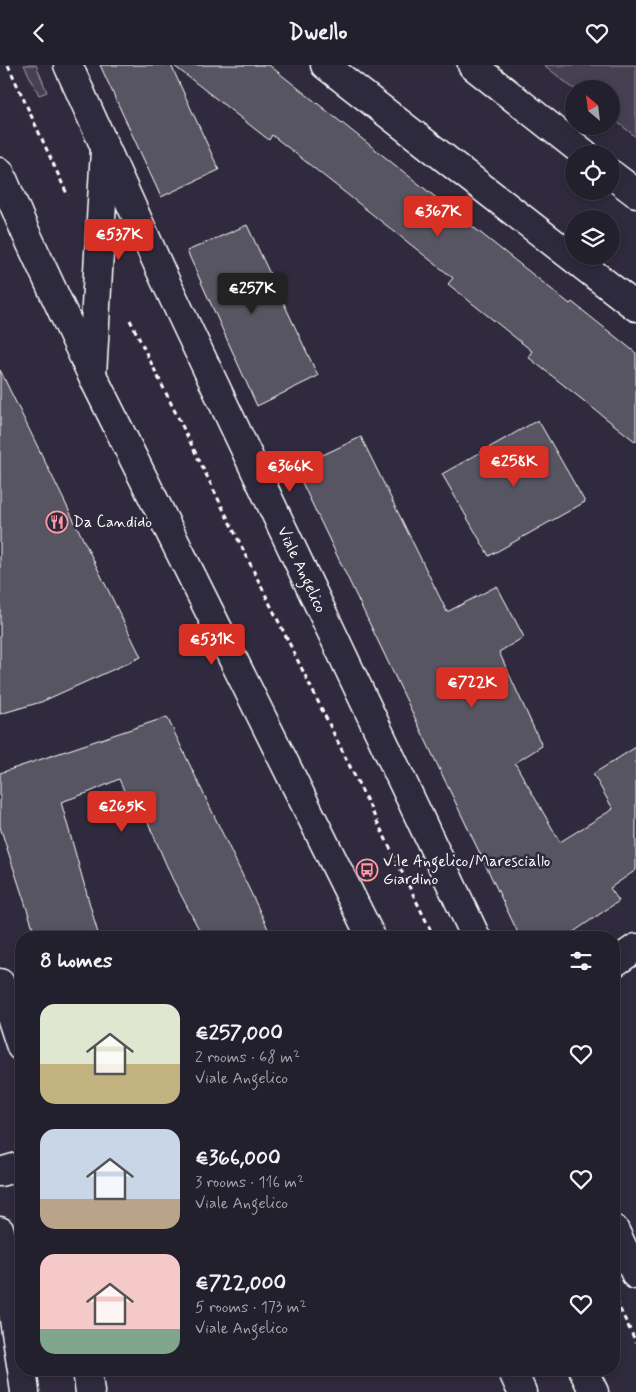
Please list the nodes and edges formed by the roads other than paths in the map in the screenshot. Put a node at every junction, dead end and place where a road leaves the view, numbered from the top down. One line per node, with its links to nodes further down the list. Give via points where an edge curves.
1 (68, 65): 4 (street, Viale Angelico)
2 (325, 65): 11 (street)
3 (472, 65): 5 (street)
4 (105, 145): 12 (street, Viale Angelico); 14 (street, Viale Angelico, via 164,278)
5 (574, 145)
6 (0, 172): 10 (street, Viale Angelico)
7 (620, 181): 8 (street)
8 (636, 193)
9 (0, 194): 10 (street, Viale Angelico)
10 (25, 231): 12 (street, Viale Angelico)
11 (636, 307)
12 (92, 375): 13 (street, Viale Angelico)
13 (368, 931)
14 (473, 931)
15 (636, 948): 16 (street)
16 (620, 959)
17 (0, 983): 18 (street)
18 (15, 1029)
19 (15, 1168): 20 (street)
20 (0, 1172)
21 (0, 1231): 24 (street)
22 (620, 1242): 23 (street)
23 (636, 1275)
24 (15, 1326)
25 (23, 1376): 29 (street)
26 (88, 1376): 30 (street)
27 (515, 1376): 31 (street)
28 (586, 1376): 32 (street)
29 (26, 1392)
30 (90, 1392)
31 (522, 1392)
32 (594, 1392)

